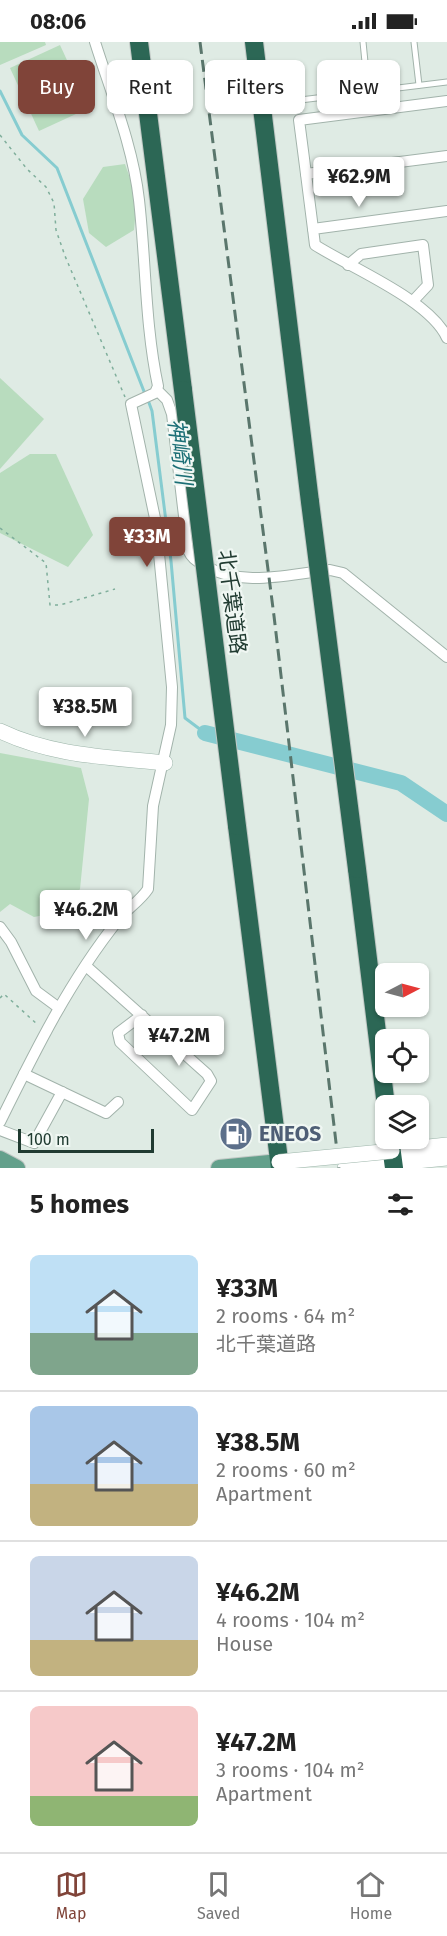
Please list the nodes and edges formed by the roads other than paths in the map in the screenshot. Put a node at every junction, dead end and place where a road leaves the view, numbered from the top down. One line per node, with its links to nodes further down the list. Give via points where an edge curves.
1 (95, 42): 18 (street, via 123,128 139,198)
2 (139, 42): 38 (highway, 北千葉道路, bridge)
3 (254, 42): 30 (highway, bridge)
4 (363, 42): 6 (lane)
5 (414, 42): 8 (lane)
6 (365, 60)
7 (447, 82): 8 (lane)
8 (419, 85): 9 (lane)
9 (400, 88)
10 (447, 101): 12 (street, via 299,120)
11 (447, 156): 12 (street)
12 (306, 174): 14 (street)
13 (447, 211): 14 (street)
14 (313, 229): 15 (street, via 315,245)
15 (348, 265): 16 (street); 16 (street, via 361,254 423,245 428,285)
16 (413, 301): 17 (street)
17 (447, 338)
18 (155, 392): 19 (street, via 167,400 172,414 188,550 193,559 243,579 330,570 343,573); 21 (street, via 136,402 156,523 172,687)
19 (447, 657)
20 (0, 731): 21 (main road, via 56,751)
21 (165, 763): 25 (street, via 153,806 148,889 120,917)
22 (0, 927): 23 (street)
23 (11, 942): 24 (street); 26 (street, via 36,991)
24 (0, 949)
25 (86, 966): 26 (street); 27 (street)
26 (59, 1008): 28 (street)
27 (142, 1015): 27 (street, via 211,1081 192,1110 120,1042 118,1033)
28 (24, 1074): 29 (street); 32 (street)
29 (62, 1092): 31 (street, via 106,1113); 33 (street, via 34,1143)
30 (385, 1095)
31 (118, 1102)
32 (0, 1122)
33 (0, 1130)
34 (447, 1145): 35 (main road)
35 (392, 1155): 36 (main road); 38 (main road, bridge); 41 (main road)
36 (447, 1158)
37 (0, 1159): 39 (main road)
38 (279, 1165): 40 (main road)
39 (17, 1168)
40 (219, 1168)
41 (345, 1168)

